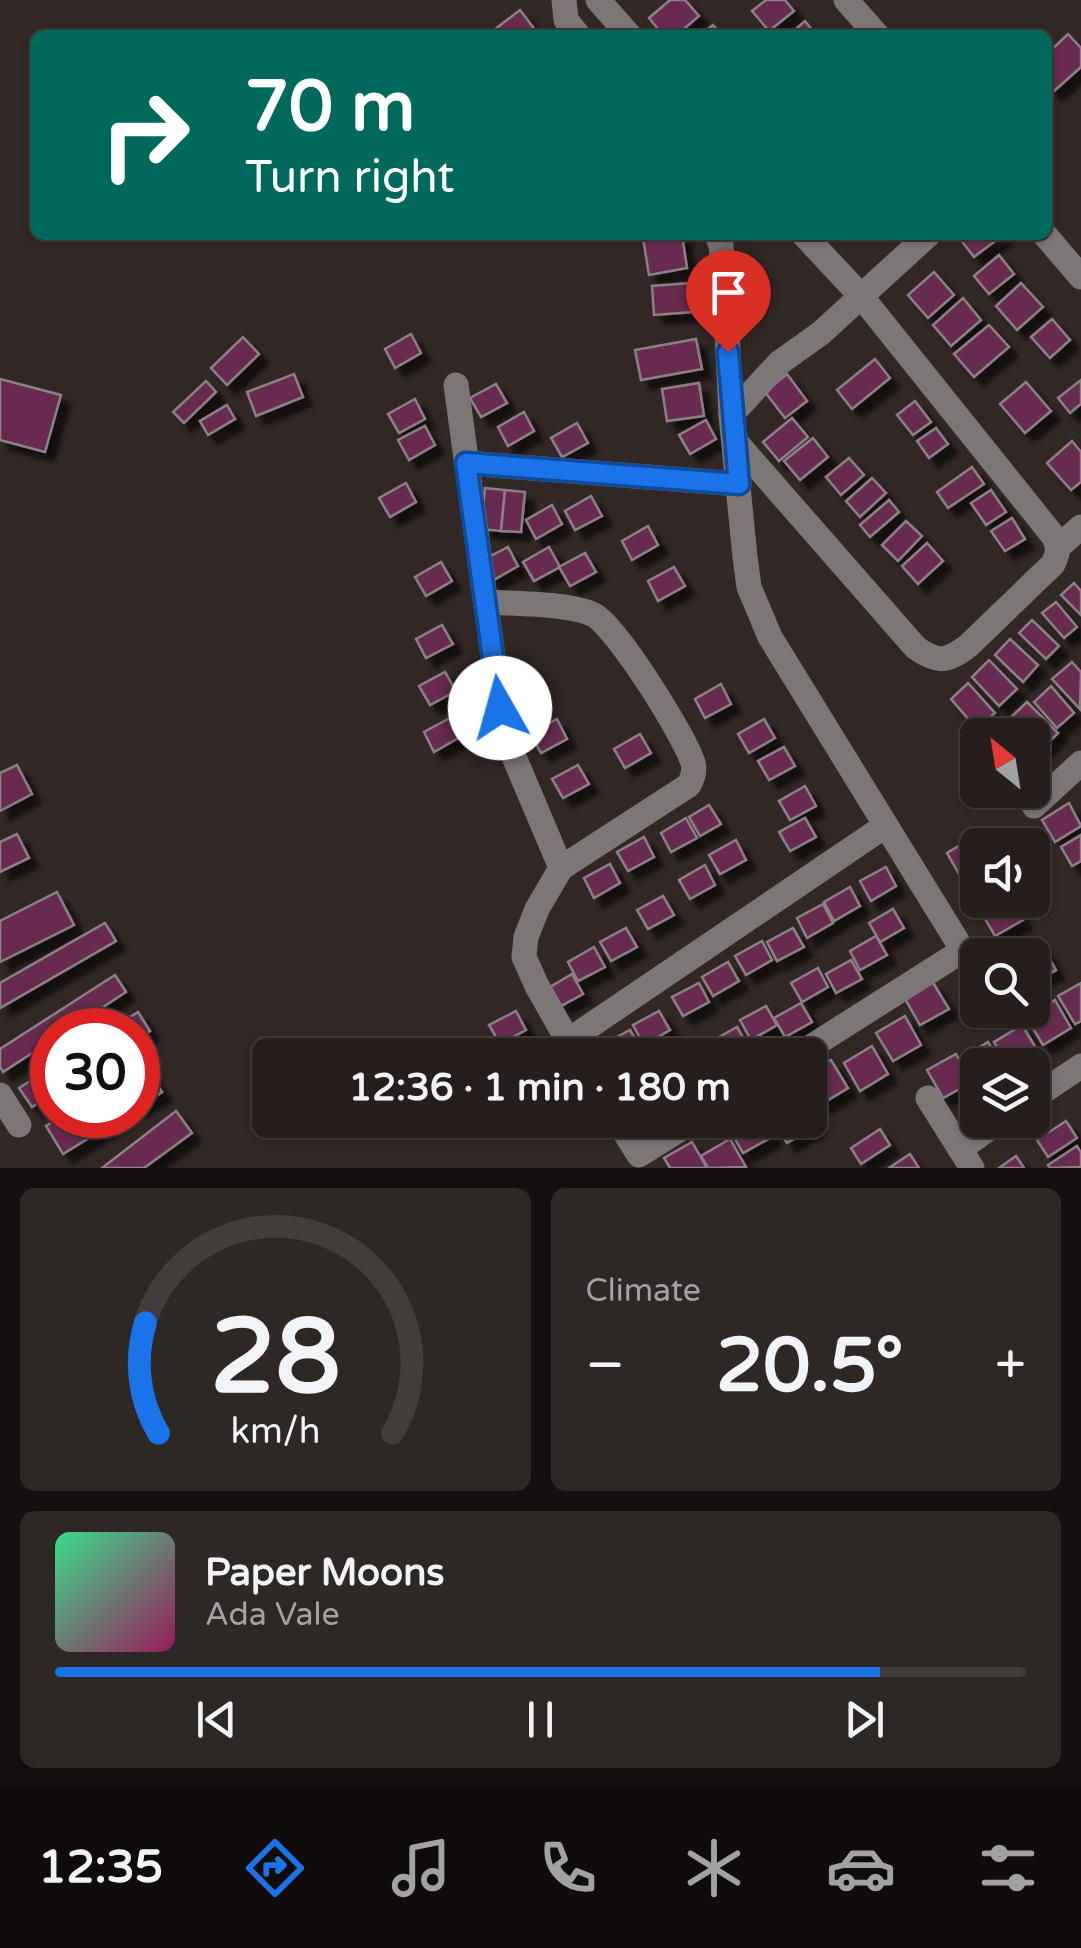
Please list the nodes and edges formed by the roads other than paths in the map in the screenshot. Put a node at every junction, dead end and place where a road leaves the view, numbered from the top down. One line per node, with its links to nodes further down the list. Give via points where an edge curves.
1 (564, 0): 4 (street)
2 (598, 0): 5 (street)
3 (846, 0): 6 (street)
4 (574, 30)
5 (625, 30)
6 (873, 30)
7 (720, 240): 14 (street)
8 (809, 240): 12 (street)
9 (923, 240): 12 (street)
10 (1050, 240): 11 (street)
11 (1081, 276)
12 (861, 296): 14 (street, via 779,363); 18 (street)
13 (456, 385): 15 (street)
14 (733, 427): 16 (street); 18 (street, via 929,656 944,660 968,646 1053,564)
15 (466, 463): 16 (street); 19 (street)
16 (739, 484): 22 (street, via 757,610)
17 (1081, 527): 18 (street)
18 (1058, 547)
19 (486, 602): 23 (street, via 510,745); 23 (street, via 580,610 600,619 623,643 694,765 689,785)
20 (1077, 775): 21 (street)
21 (1050, 794)
22 (885, 826): 24 (street); 27 (street)
23 (562, 868): 26 (street, via 537,909 524,957)
24 (960, 948)
25 (960, 952): 28 (street)
26 (559, 1038)
27 (583, 1038)
28 (825, 1038)
29 (1081, 1066): 30 (street)
30 (1050, 1086)
31 (0, 1095): 33 (street)
32 (928, 1098): 37 (street)
33 (18, 1125)
34 (623, 1138): 38 (street)
35 (667, 1138): 38 (street)
36 (984, 1138): 37 (street)
37 (966, 1158)
38 (630, 1162)

